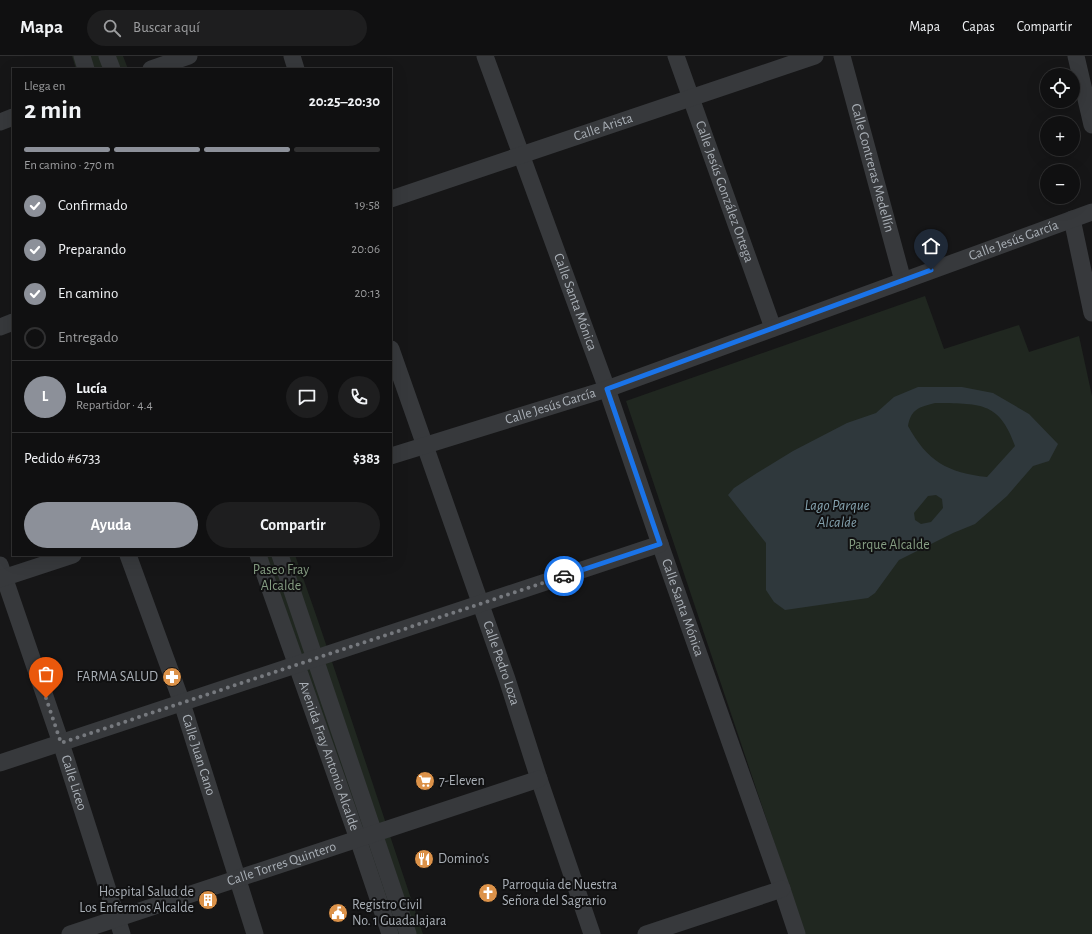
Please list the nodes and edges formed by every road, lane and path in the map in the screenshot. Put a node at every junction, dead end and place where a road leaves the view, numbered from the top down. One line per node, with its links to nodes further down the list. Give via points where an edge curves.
1 (82, 56): 10 (street)
2 (107, 56): 11 (street)
3 (189, 56): 12 (street)
4 (292, 56): 13 (street)
5 (485, 56): 18 (street, Calle Santa Mónica)
6 (676, 56): 14 (street, Calle Jesús González Ortega)
7 (815, 56): 14 (street, Calle Arista)
8 (842, 56): 22 (street, Calle Contreras Medellín)
9 (1076, 56): 17 (street)
10 (86, 68)
11 (112, 68)
12 (154, 68)
13 (296, 68)
14 (691, 98): 18 (street, Calle Arista); 26 (street, Calle Jesús González Ortega)
15 (12, 117): 16 (street)
16 (0, 122)
17 (1092, 125)
18 (520, 155): 19 (street, Calle Arista); 28 (street, Calle Santa Mónica)
19 (392, 199)
20 (1092, 212): 21 (street, Calle Jesús García)
21 (1072, 219): 22 (street, Calle Jesús García); 23 (street)
22 (903, 281): 26 (street, Calle Jesús García)
23 (1092, 313)
24 (12, 322): 25 (street)
25 (0, 327)
26 (773, 328): 28 (street, Calle Jesús García)
27 (392, 352): 29 (street, Calle Pedro Loza)
28 (607, 389): 29 (street, Calle Jesús García); 31 (street, Calle Santa Mónica)
29 (424, 446): 30 (street, Calle Jesús García); 37 (street, Calle Pedro Loza)
30 (392, 456)
31 (660, 544): 37 (street); 46 (street, Calle Santa Mónica)
32 (70, 556): 36 (street)
33 (128, 556): 40 (street, Calle Juan Cano)
34 (258, 556): 39 (street, Avenida Fray Antonio Alcalde)
35 (280, 556): 38 (street, Avenida Fray Antonio Alcalde)
36 (1, 574): 41 (street, Calle Liceo)
37 (480, 604): 38 (street); 43 (street, Calle Pedro Loza)
38 (315, 658): 39 (street); 44 (street, Avenida Fray Antonio Alcalde)
39 (296, 665): 40 (street); 44 (street, Avenida Fray Antonio Alcalde)
40 (182, 703): 41 (street); 45 (street, Calle Juan Cano)
41 (61, 743): 42 (street); 47 (street, Calle Liceo)
42 (0, 763)
43 (539, 779): 44 (street, Calle Torres Quintero); 52 (street, Calle Pedro Loza)
44 (366, 836): 45 (street, Calle Torres Quintero); 50 (street, Avenida Fray Antonio Alcalde); 51 (street, Avenida Fray Antonio Alcalde)
45 (238, 878): 47 (street, Calle Torres Quintero); 49 (street, Calle Juan Cano)
46 (782, 889): 53 (street); 54 (street, Calle Santa Mónica)
47 (120, 926): 48 (street, Calle Torres Quintero)
48 (70, 934)
49 (255, 934)
50 (390, 934)
51 (408, 934)
52 (592, 934)
53 (646, 934)
54 (797, 934)

